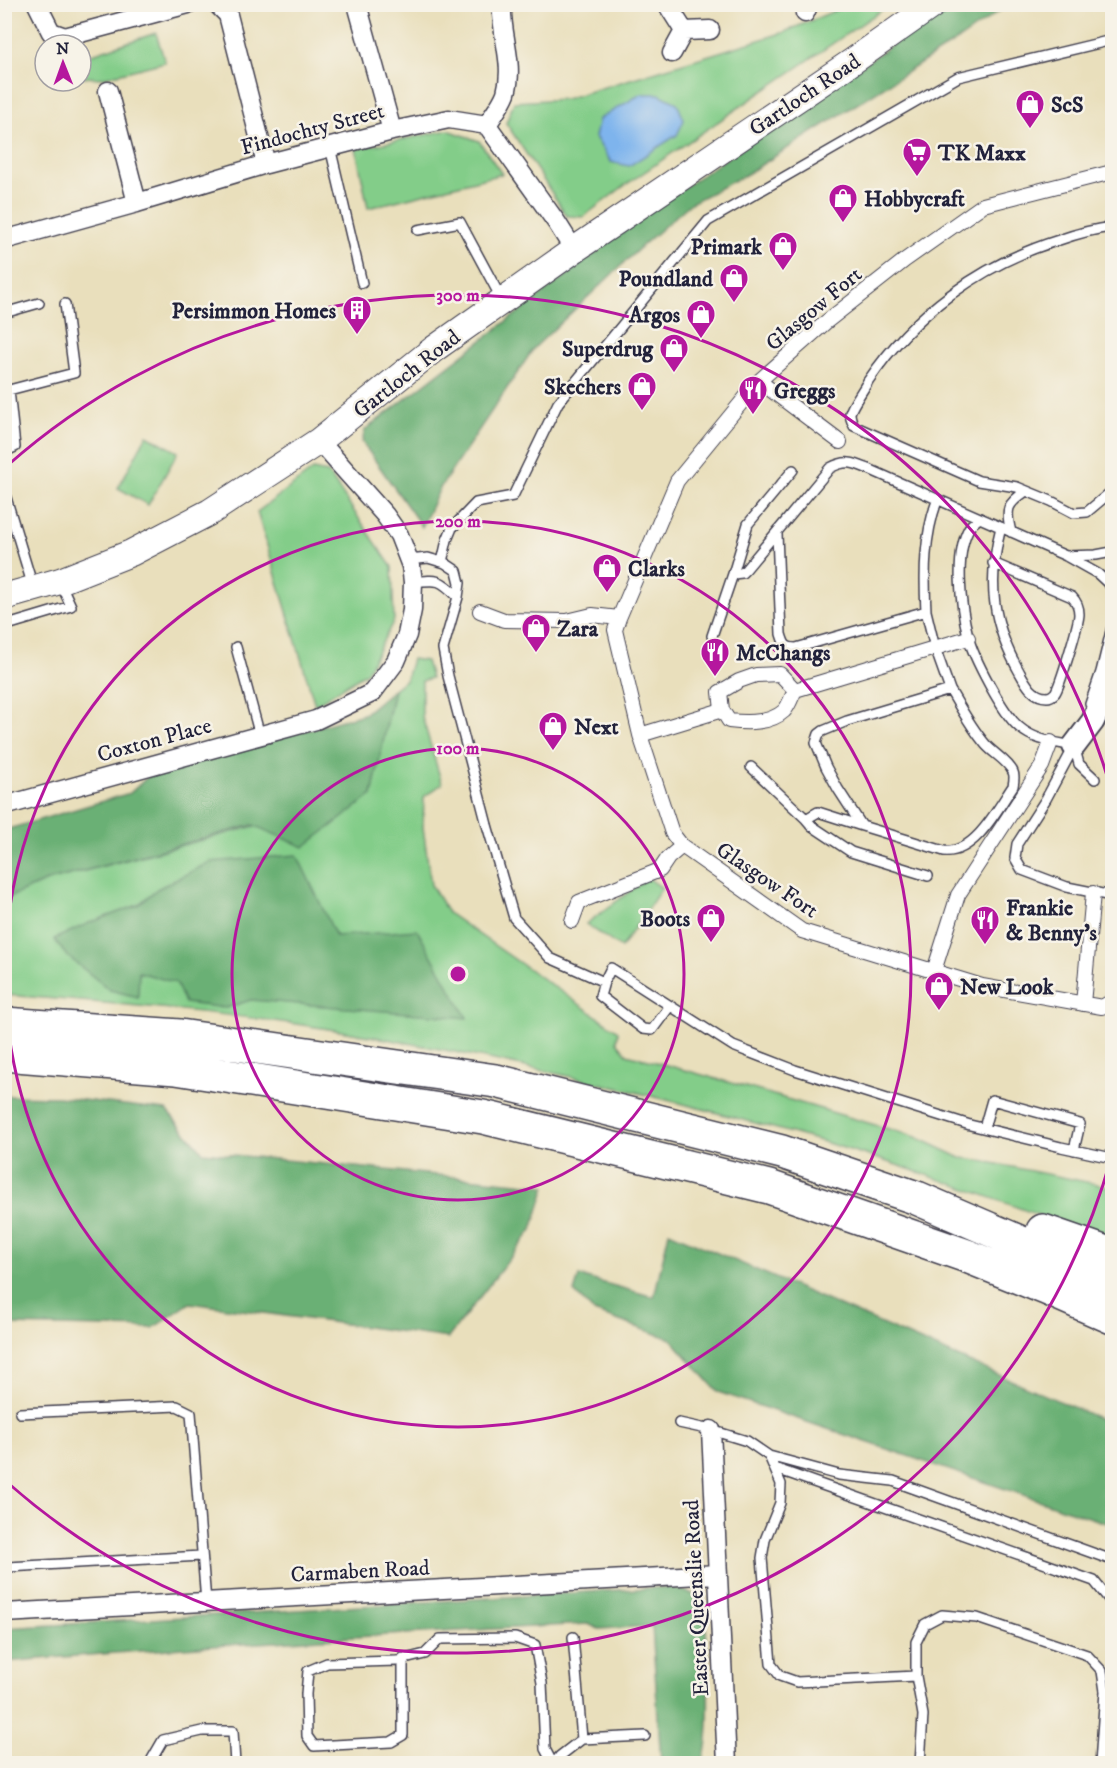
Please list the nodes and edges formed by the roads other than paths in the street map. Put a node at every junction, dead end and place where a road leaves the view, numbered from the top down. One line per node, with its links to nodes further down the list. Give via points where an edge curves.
1 (37, 4): 2 (street, via 51,32 65,37)
2 (188, 4)
3 (217, 4): 16 (street, via 228,15)
4 (357, 4): 14 (street)
5 (502, 4): 13 (street, via 509,68 506,94)
6 (667, 4): 9 (street)
7 (934, 4): 22 (main road, Gartloch Road)
8 (710, 30): 9 (street)
9 (684, 31): 11 (street)
10 (1113, 40): 44 (lane, via 958,77 708,221 558,403 513,496 476,503 452,528)
11 (672, 53)
12 (108, 91): 18 (street)
13 (488, 126): 14 (street, Findochty Street, via 449,119); 22 (street)
14 (392, 131): 15 (street, Findochty Street)
15 (330, 147): 16 (street, Findochty Street); 23 (lane)
16 (266, 164): 18 (street, Findochty Street)
17 (1113, 172): 28 (street, Glasgow Fort, via 983,205 904,260)
18 (137, 203): 21 (street, Findochty Street)
19 (1113, 227): 34 (lane, via 1032,248 963,285 928,311 885,358 850,413 854,426 879,438 979,481)
20 (418, 230): 24 (lane, via 460,222)
21 (4, 240)
22 (574, 250): 24 (main road, Gartloch Road)
23 (362, 283)
24 (502, 300): 29 (main road, Gartloch Road)
25 (39, 303): 27 (lane)
26 (65, 304): 31 (lane, via 74,373 9,390 15,447)
27 (4, 313)
28 (759, 381): 30 (street); 55 (street, Glasgow Fort, via 677,481)
29 (319, 441): 43 (street, Coxton Place, via 385,516 399,535); 47 (main road, Gartloch Road, via 210,512 131,553)
30 (840, 442)
31 (4, 452)
32 (793, 470): 46 (lane, via 748,524)
33 (4, 491): 50 (lane)
34 (1026, 491): 35 (lane, via 1083,514); 39 (lane, via 1008,507)
35 (1113, 491)
36 (937, 501): 37 (lane); 40 (lane, via 846,462 827,470); 54 (lane, via 926,543)
37 (978, 519): 38 (lane); 59 (lane, via 966,535 960,570)
38 (1001, 527): 39 (lane); 45 (lane)
39 (1011, 532): 42 (lane)
40 (777, 534): 46 (lane, via 747,569); 54 (lane, via 780,634 789,648)
41 (1113, 552): 42 (lane)
42 (1066, 556): 49 (lane)
43 (409, 560): 44 (lane, via 428,558); 48 (street, Coxton Place)
44 (442, 562): 52 (lane, via 457,571)
45 (993, 563): 45 (lane, via 994,601 1007,647 1034,692 1052,696 1076,627 1078,605 1072,597)
46 (733, 574): 58 (lane)
47 (60, 581): 50 (main road, Gartloch Road); 56 (lane, via 72,606)
48 (413, 582): 52 (lane, via 432,579); 68 (street, Coxton Place, via 407,635 396,661 372,693 316,720)
49 (1113, 587)
50 (33, 590): 51 (main road, Gartloch Road)
51 (4, 597)
52 (458, 597): 82 (lane, via 443,649 514,918 550,958)
53 (480, 611): 55 (street, via 504,620 567,621 592,615)
54 (926, 611): 61 (lane)
55 (619, 618): 67 (street, Glasgow Fort, via 615,630)
56 (4, 626)
57 (1113, 627): 63 (lane)
58 (712, 636)
59 (968, 638): 61 (street); 69 (lane, via 989,684 1018,726)
60 (236, 647): 68 (lane)
61 (934, 648): 64 (street); 65 (lane)
62 (1113, 658): 63 (lane)
63 (1107, 675): 70 (street, via 1093,721)
64 (795, 690): 66 (street, via 786,710 766,720 729,722); 66 (street, via 780,674 756,675 720,692)
65 (950, 690): 75 (lane, via 819,734 816,743 826,767); 75 (lane, via 986,745 1013,772 1013,786 976,837 952,852)
66 (722, 710): 67 (street)
67 (640, 735): 76 (street, Glasgow Fort, via 672,833)
68 (260, 736): 73 (street, Coxton Place)
69 (1051, 742): 70 (lane); 81 (street, via 1042,766 958,896)
70 (1074, 746): 72 (lane, via 1079,764); 78 (lane, via 1017,844 1015,858 1022,870)
71 (751, 768): 74 (lane)
72 (1095, 779)
73 (4, 806)
74 (806, 819): 75 (lane, via 818,812); 77 (lane, via 851,852)
75 (862, 826)
76 (682, 846): 80 (street, via 660,870 579,902); 81 (street, Glasgow Fort, via 802,931)
77 (928, 876)
78 (1093, 893): 79 (lane); 83 (street)
79 (1113, 896)
80 (572, 921)
81 (934, 971): 83 (street, Glasgow Fort, via 982,986)
82 (604, 982): 85 (lane, via 611,968); 85 (lane, via 600,996 643,1029 652,1030)
83 (1083, 1004): 84 (street, Glasgow Fort)
84 (1107, 1004)
85 (670, 1006): 88 (lane, via 733,1046 795,1070)
86 (4, 1024): 91 (highway, via 180,1036 496,1081 782,1152)
87 (4, 1054): 94 (highway, via 176,1068 483,1117 769,1187 967,1256)
88 (984, 1128): 89 (lane); 89 (lane, via 992,1100 1080,1124)
89 (1074, 1150): 90 (lane)
90 (1113, 1158)
91 (917, 1198): 92 (highway, via 989,1213); 93 (highway)
92 (1113, 1255)
93 (1113, 1282)
94 (1046, 1288): 95 (highway); 96 (highway)
95 (1113, 1317)
96 (1113, 1327)
97 (20, 1413): 102 (lane, via 177,1406 191,1413)
98 (679, 1423): 99 (lane)
99 (711, 1430): 100 (lane, via 747,1441); 105 (street, Easter Queenslie Road)
100 (769, 1456): 101 (lane); 103 (lane, via 839,1475 893,1481)
101 (774, 1468): 107 (lane, via 1094,1581); 112 (lane, via 781,1484 780,1503 762,1558 771,1664 780,1676 796,1682)
102 (201, 1556): 104 (lane); 106 (lane)
103 (1113, 1560)
104 (8, 1567)
105 (718, 1574): 106 (street, Carmaben Road); 118 (street, Easter Queenslie Road)
106 (206, 1602): 108 (street, Carmaben Road)
107 (1113, 1603)
108 (4, 1613)
109 (573, 1637): 114 (lane)
110 (403, 1658): 110 (lane, via 327,1663 308,1671 306,1736 314,1746 391,1742 403,1735); 117 (lane, via 425,1654 440,1639 515,1638 535,1645 542,1683 545,1749)
111 (1108, 1671): 112 (lane, via 1087,1655 977,1618 942,1615 925,1624 916,1642); 120 (lane)
112 (916, 1676): 119 (lane, via 923,1715)
113 (645, 1736): 114 (lane)
114 (582, 1739): 117 (lane)
115 (152, 1764): 116 (lane, via 163,1740 202,1731 233,1731)
116 (235, 1764)
117 (554, 1764)
118 (727, 1764)
119 (920, 1764)
120 (1100, 1764)

